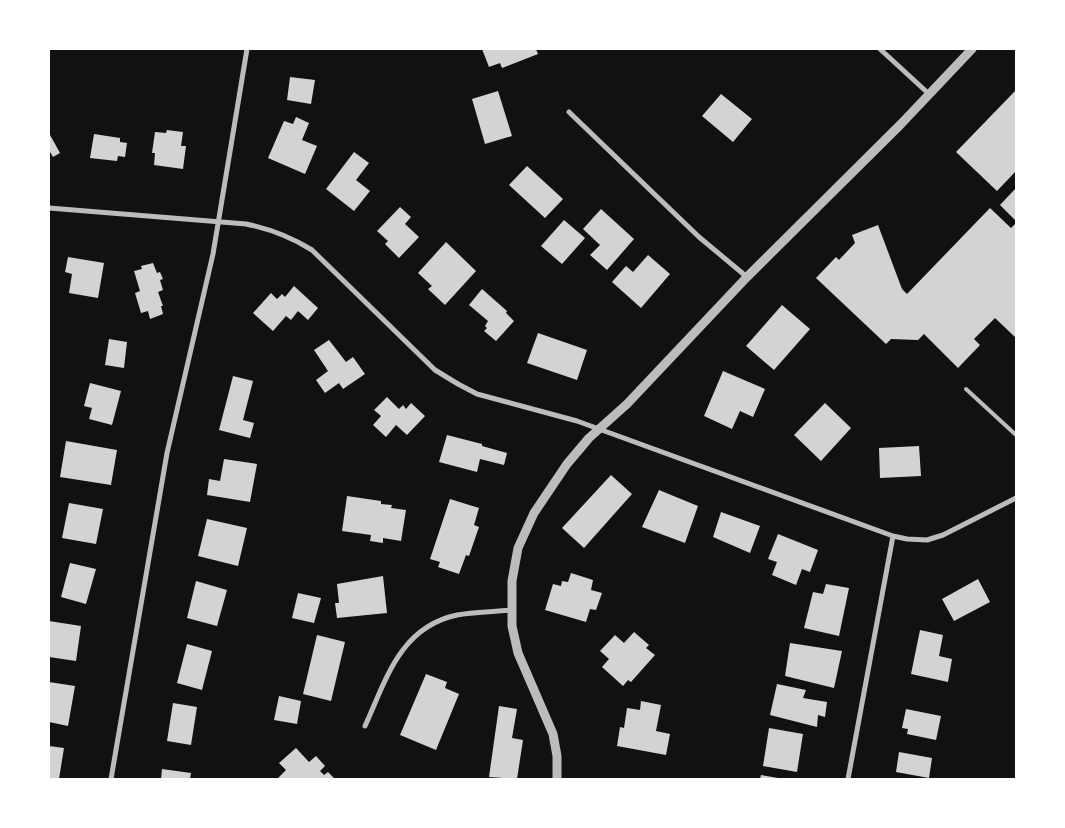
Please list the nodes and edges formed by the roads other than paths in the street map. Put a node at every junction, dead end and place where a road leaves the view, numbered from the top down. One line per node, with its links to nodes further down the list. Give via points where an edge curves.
1 (247, 49): 7 (street)
2 (880, 49): 4 (street)
3 (972, 49): 4 (street)
4 (929, 94): 8 (street)
5 (570, 112): 8 (street, via 699,237)
6 (49, 208): 7 (street)
7 (218, 222): 10 (street, via 266,228 312,250 435,370 458,384 477,394); 16 (street, via 167,453)
8 (747, 277): 10 (street, via 627,404)
9 (966, 389): 11 (lane)
10 (599, 428): 13 (street); 14 (street, via 567,464 529,523 518,548)
11 (1016, 435)
12 (1016, 498): 13 (street, via 943,536 927,540)
13 (894, 536): 18 (street)
14 (511, 610): 15 (street, via 457,615 420,632 395,659); 17 (street, via 518,653 553,734 557,756)
15 (365, 726)
16 (111, 779)
17 (556, 779)
18 (848, 779)

